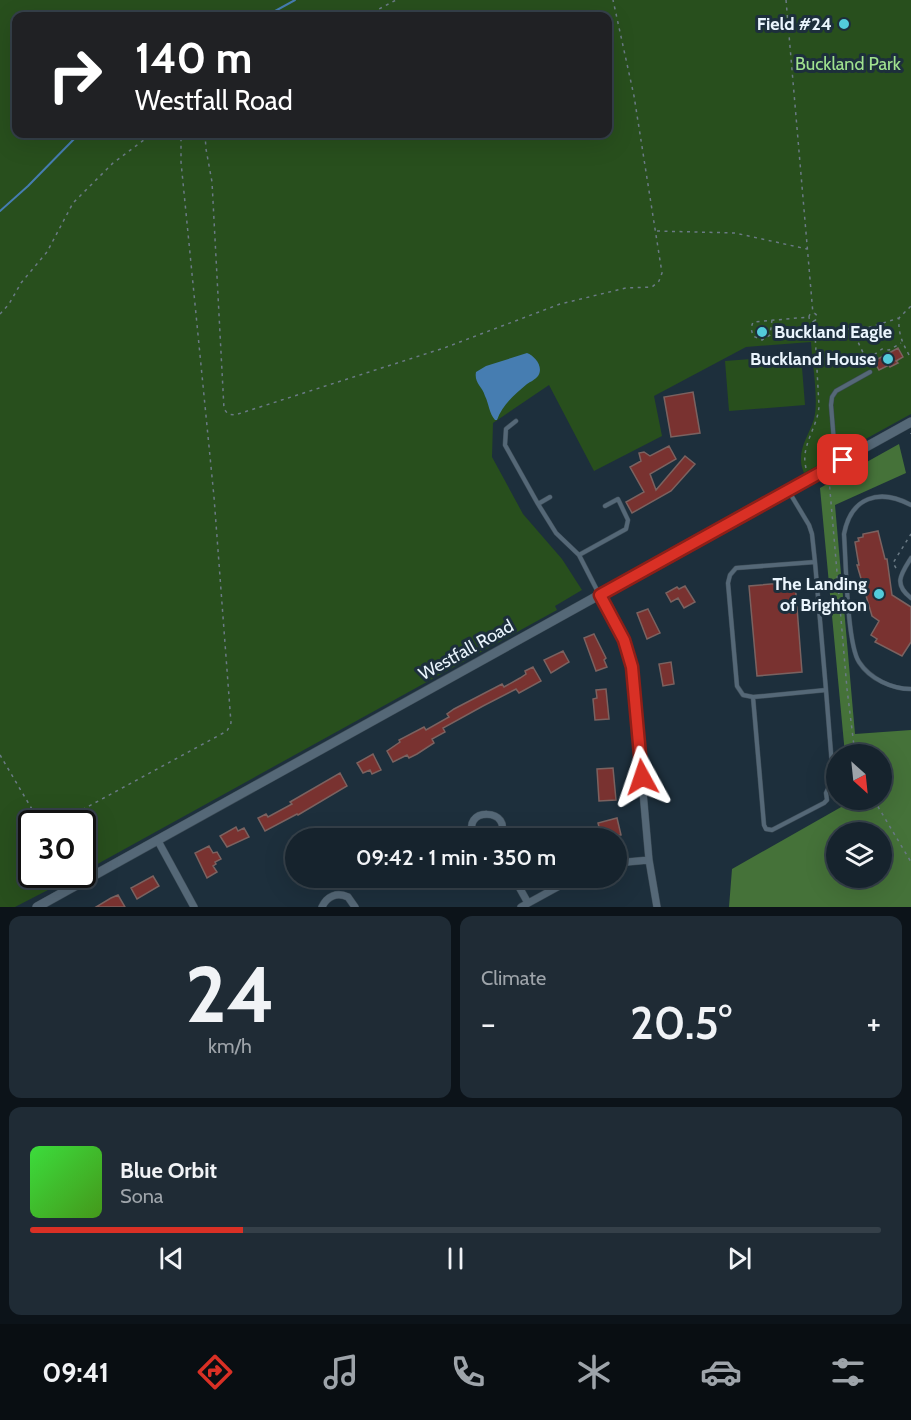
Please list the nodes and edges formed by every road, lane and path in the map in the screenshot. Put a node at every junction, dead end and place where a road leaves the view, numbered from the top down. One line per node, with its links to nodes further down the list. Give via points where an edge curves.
1 (396, 0): 4 (path)
2 (614, 0): 8 (path)
3 (786, 0): 9 (path)
4 (374, 12)
5 (147, 138): 11 (path, via 113,163 73,203 47,252)
6 (181, 138): 44 (path, via 231,723 227,731)
7 (205, 138): 8 (path, via 212,182 224,409 228,414 235,415 444,348 560,304 626,288 652,287 662,273)
8 (656, 231): 9 (path, via 735,233)
9 (807, 249): 12 (path)
10 (911, 306): 14 (path)
11 (0, 314)
12 (813, 314): 13 (path); 16 (path, via 817,318)
13 (809, 317): 15 (path); 16 (path)
14 (899, 318): 17 (path, via 875,327); 19 (path)
15 (772, 320): 15 (path, via 753,322 753,336 762,339 770,335)
16 (813, 321): 18 (path)
17 (852, 329): 18 (path, via 824,336); 21 (path)
18 (815, 333): 26 (path, via 819,417 806,448)
19 (902, 342): 20 (path); 21 (path, via 889,350 882,348)
20 (909, 355)
21 (867, 360): 22 (path)
22 (870, 372): 25 (lane, via 832,397 834,442)
23 (516, 422): 30 (lane, via 506,429 505,445)
24 (911, 422): 25 (street, Westfall Road)
25 (843, 460): 28 (street, Westfall Road)
26 (806, 468)
27 (829, 479): 41 (path)
28 (788, 490): 35 (lane, via 809,525); 36 (street, Westfall Road)
29 (550, 497): 30 (lane)
30 (538, 504): 33 (lane, via 556,532)
31 (911, 505): 38 (lane, via 896,497 872,497 851,512 844,534 852,635 858,661 887,684)
32 (605, 506): 33 (lane, via 618,499 628,520 626,529)
33 (579, 555): 36 (lane)
34 (911, 558): 37 (lane, via 900,585)
35 (815, 561): 39 (lane); 40 (lane, via 736,568 730,575 737,686 744,695)
36 (600, 595): 48 (street, Westfall Road); 49 (street, via 624,640 632,667)
37 (911, 598)
38 (911, 689)
39 (825, 690): 40 (lane); 40 (lane, via 833,778 827,800 772,830 764,825)
40 (753, 697)
41 (854, 744)
42 (0, 755): 43 (path)
43 (32, 810)
44 (84, 810)
45 (880, 810): 51 (path)
46 (472, 828): 47 (street, via 473,822 486,814 499,820)
47 (502, 828)
48 (158, 841): 55 (street, Westfall Road); 56 (street)
49 (649, 861): 50 (street); 60 (street)
50 (627, 862)
51 (911, 862)
52 (520, 888): 54 (street)
53 (556, 888): 54 (street)
54 (528, 903): 59 (street)
55 (37, 907)
56 (194, 907)
57 (322, 907): 58 (street, via 337,894 348,897)
58 (355, 907)
59 (521, 907)
60 (657, 907)

